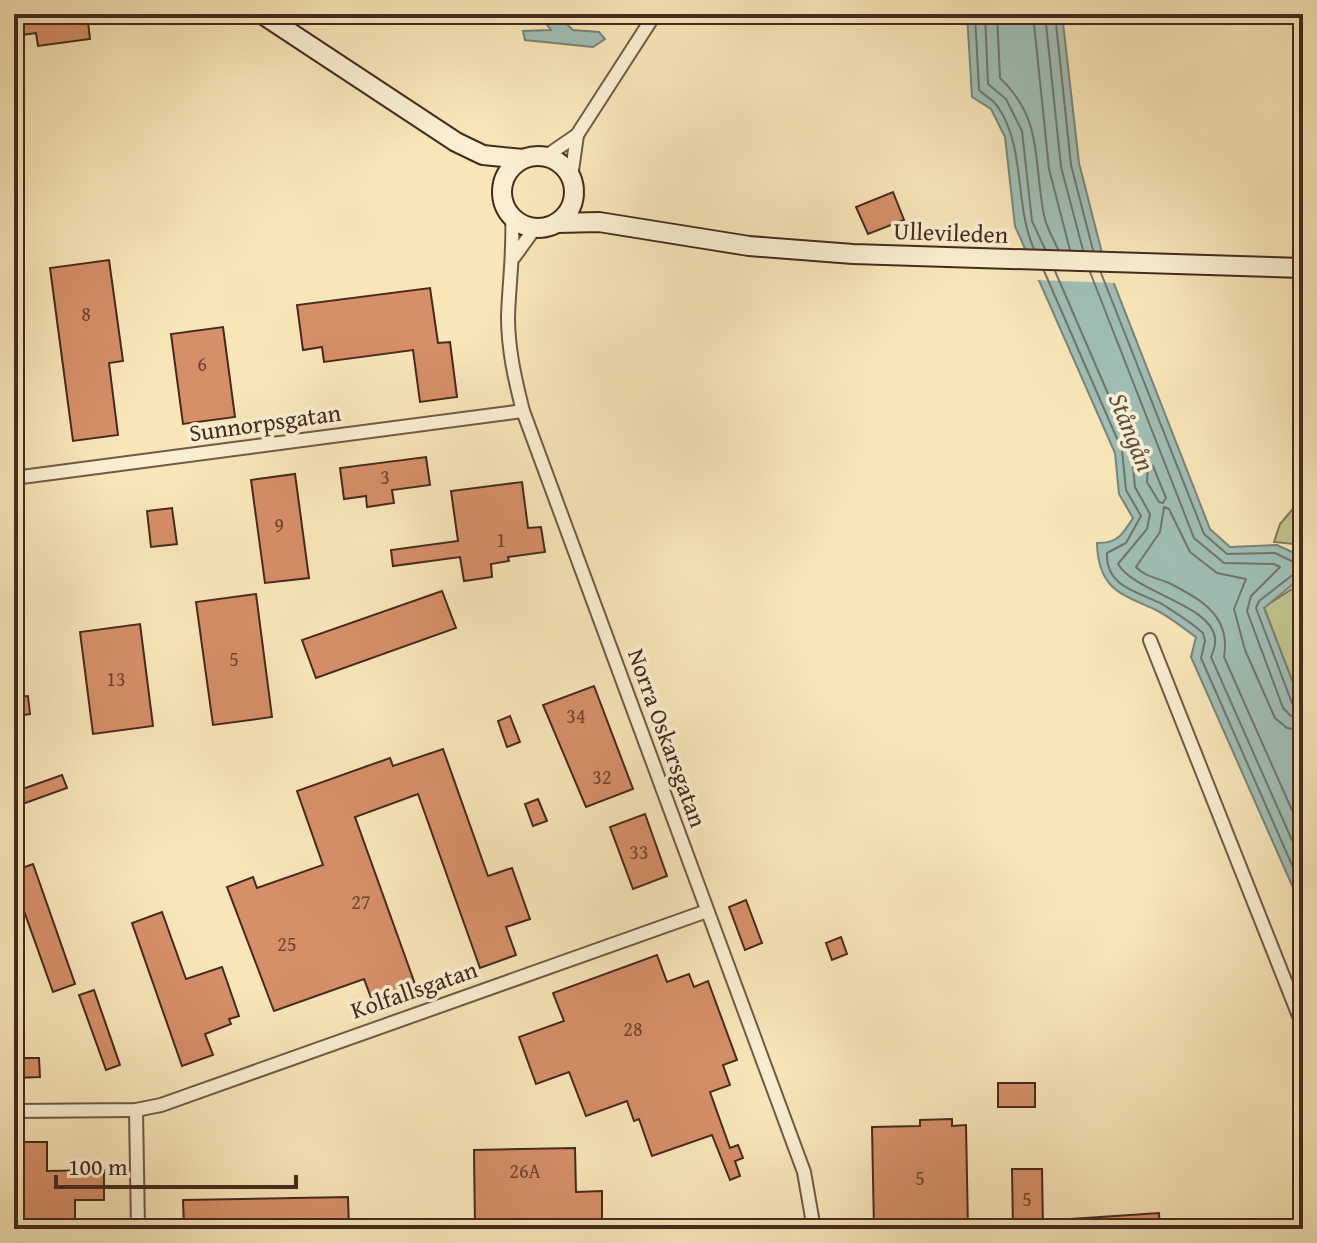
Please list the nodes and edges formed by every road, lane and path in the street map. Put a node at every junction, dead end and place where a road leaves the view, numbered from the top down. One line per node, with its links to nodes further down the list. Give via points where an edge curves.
1 (262, 14): 4 (main road, via 435,130)
2 (655, 14): 3 (street)
3 (577, 135): 5 (street); 8 (street)
4 (483, 155): 6 (main road); 7 (main road)
5 (545, 157): 6 (main road); 8 (main road, via 558,162)
6 (523, 159): 7 (main road)
7 (502, 187): 9 (main road)
8 (572, 187): 10 (main road); 11 (main road, via 568,211)
9 (512, 216): 12 (main road); 13 (street, Norra Oskarsgatan)
10 (599, 222): 11 (main road, Ullevileden); 14 (main road, Ullevileden, via 749,246)
11 (557, 223): 12 (main road)
12 (535, 228): 13 (street)
13 (514, 257): 15 (street, Norra Oskarsgatan, via 508,320)
14 (1303, 268)
15 (523, 411): 16 (street, Sunnorpsgatan); 18 (street, Norra Oskarsgatan)
16 (14, 478)
17 (1150, 640): 19 (street)
18 (707, 911): 20 (street, Kolfallsgatan); 23 (street, Norra Oskarsgatan, via 804,1172)
19 (1303, 1026)
20 (136, 1110): 21 (street, Kolfallsgatan); 22 (street)
21 (14, 1111)
22 (138, 1229)
23 (814, 1229)

